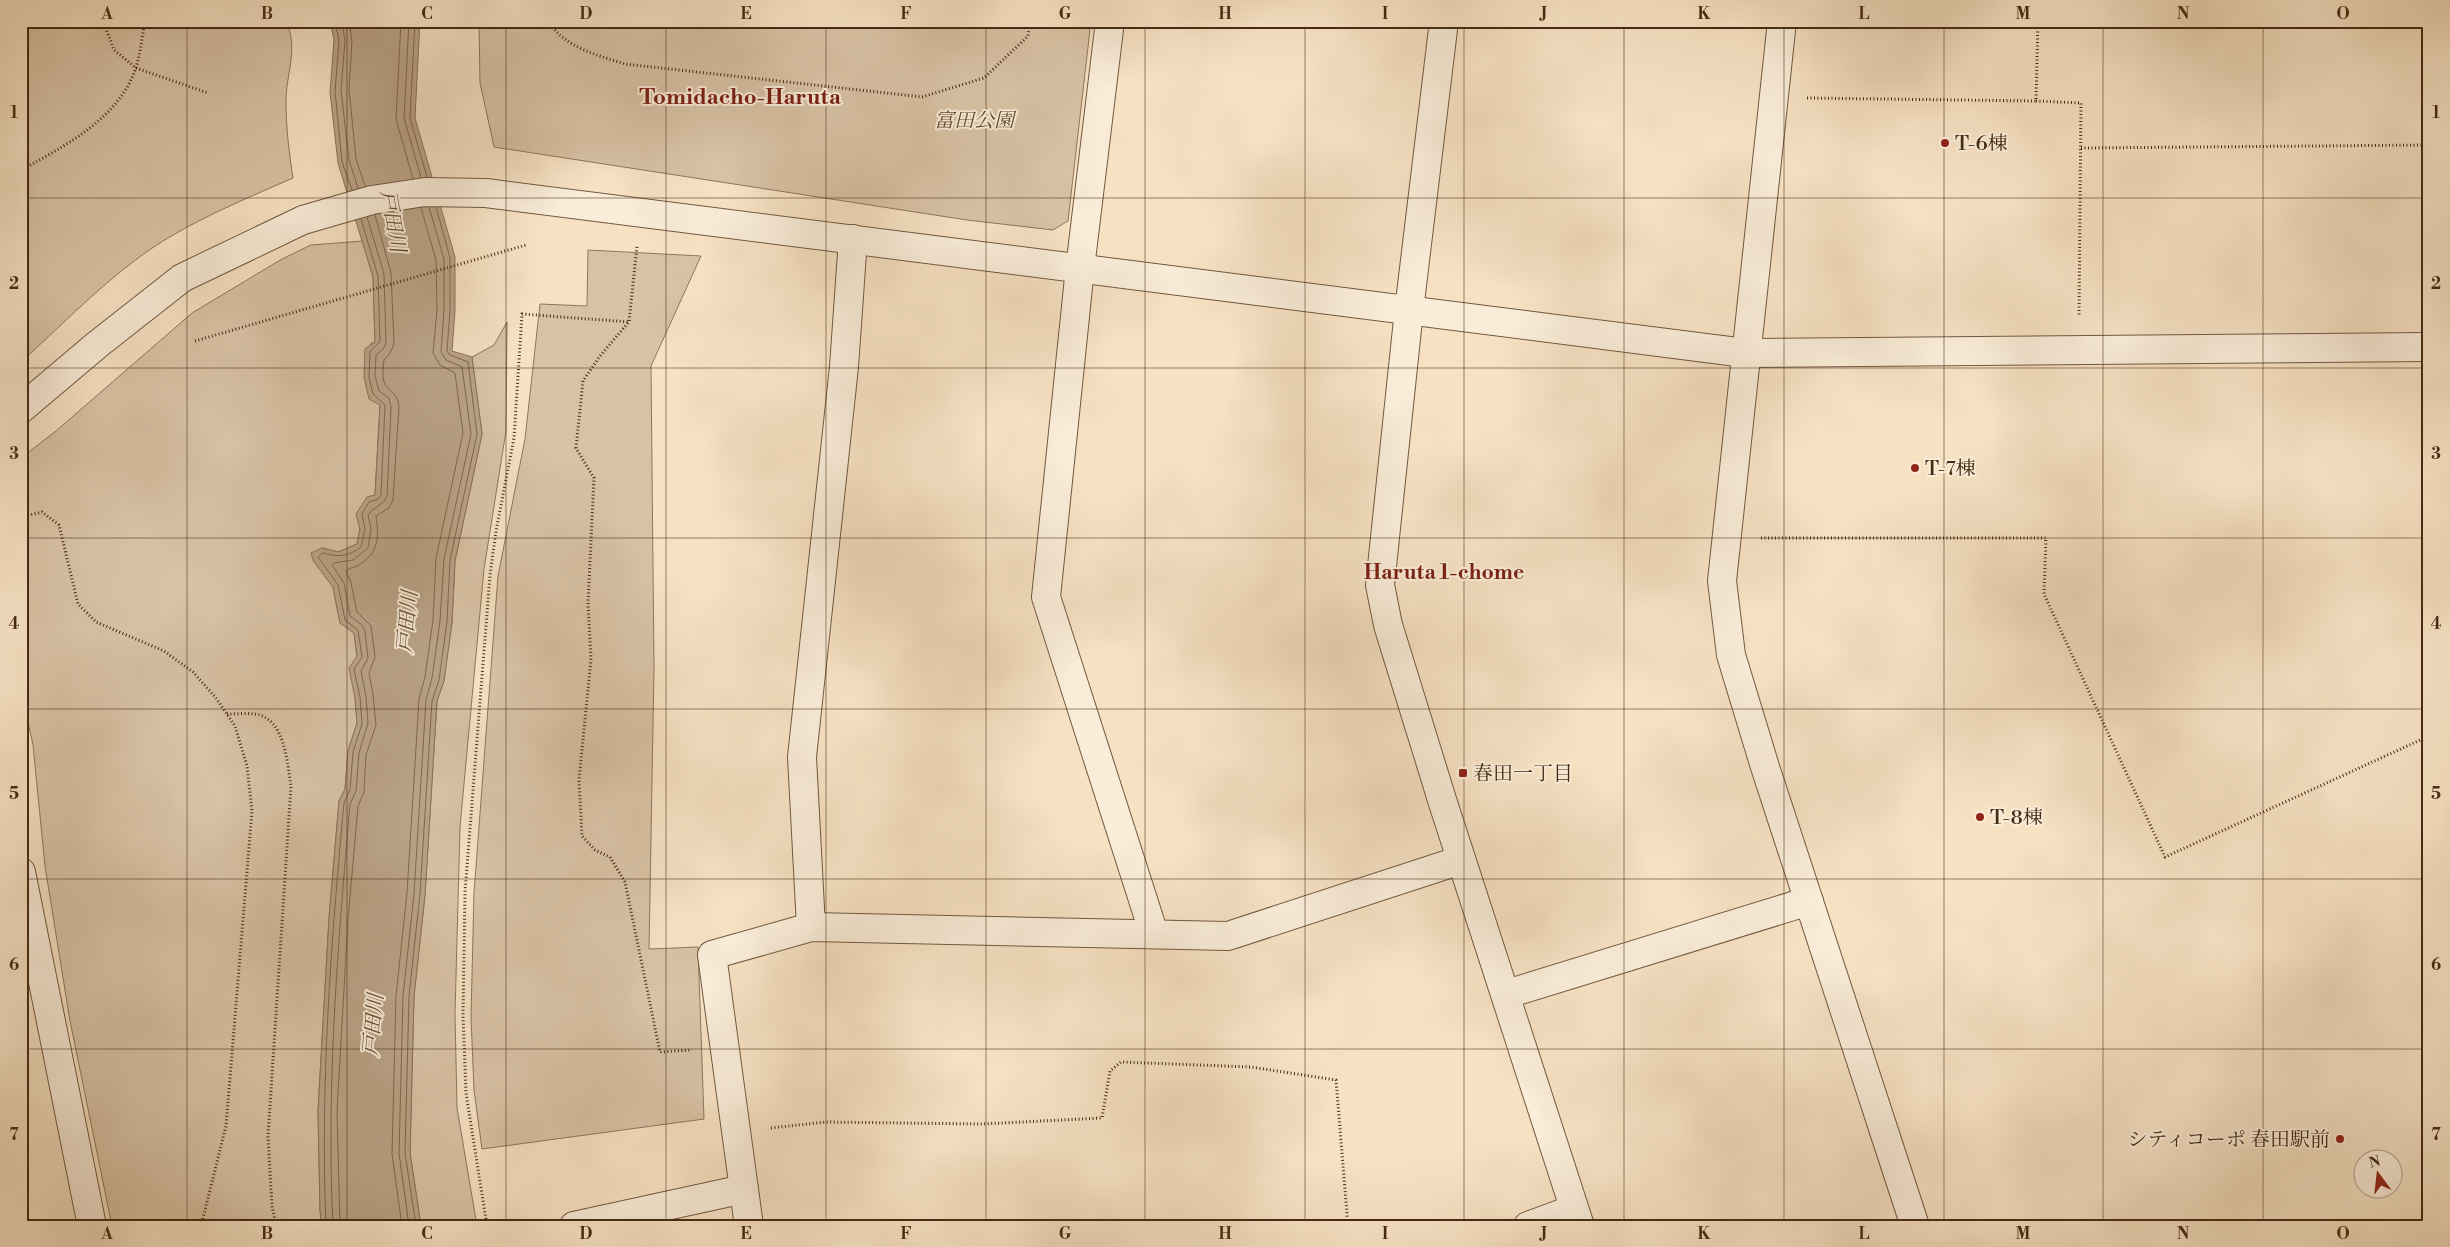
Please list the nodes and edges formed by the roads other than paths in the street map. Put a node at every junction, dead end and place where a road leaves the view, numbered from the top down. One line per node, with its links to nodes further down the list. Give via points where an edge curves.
1 (1110, 21): 5 (street)
2 (1444, 21): 6 (street)
3 (1782, 21): 8 (street)
4 (853, 240): 5 (street); 9 (street, via 486,193 425,192 372,200 303,220 182,278); 13 (street, via 844,367 802,757)
5 (1080, 268): 6 (street); 14 (street, via 1046,597)
6 (1409, 310): 8 (street); 10 (street, via 1380,585 1388,625)
7 (2429, 347): 8 (street)
8 (1745, 353): 12 (street, via 1722,581 1732,655)
9 (21, 409)
10 (1461, 860): 14 (street, via 1228,936); 15 (street)
11 (21, 872): 18 (street)
12 (1809, 901): 15 (street); 22 (street)
13 (811, 927): 14 (street); 16 (street, via 712,955)
14 (1154, 934)
15 (1507, 994): 17 (street)
16 (744, 1189): 19 (street); 20 (street)
17 (1577, 1217): 21 (street)
18 (92, 1226)
19 (574, 1226)
20 (749, 1226)
21 (1528, 1226)
22 (1915, 1226)

